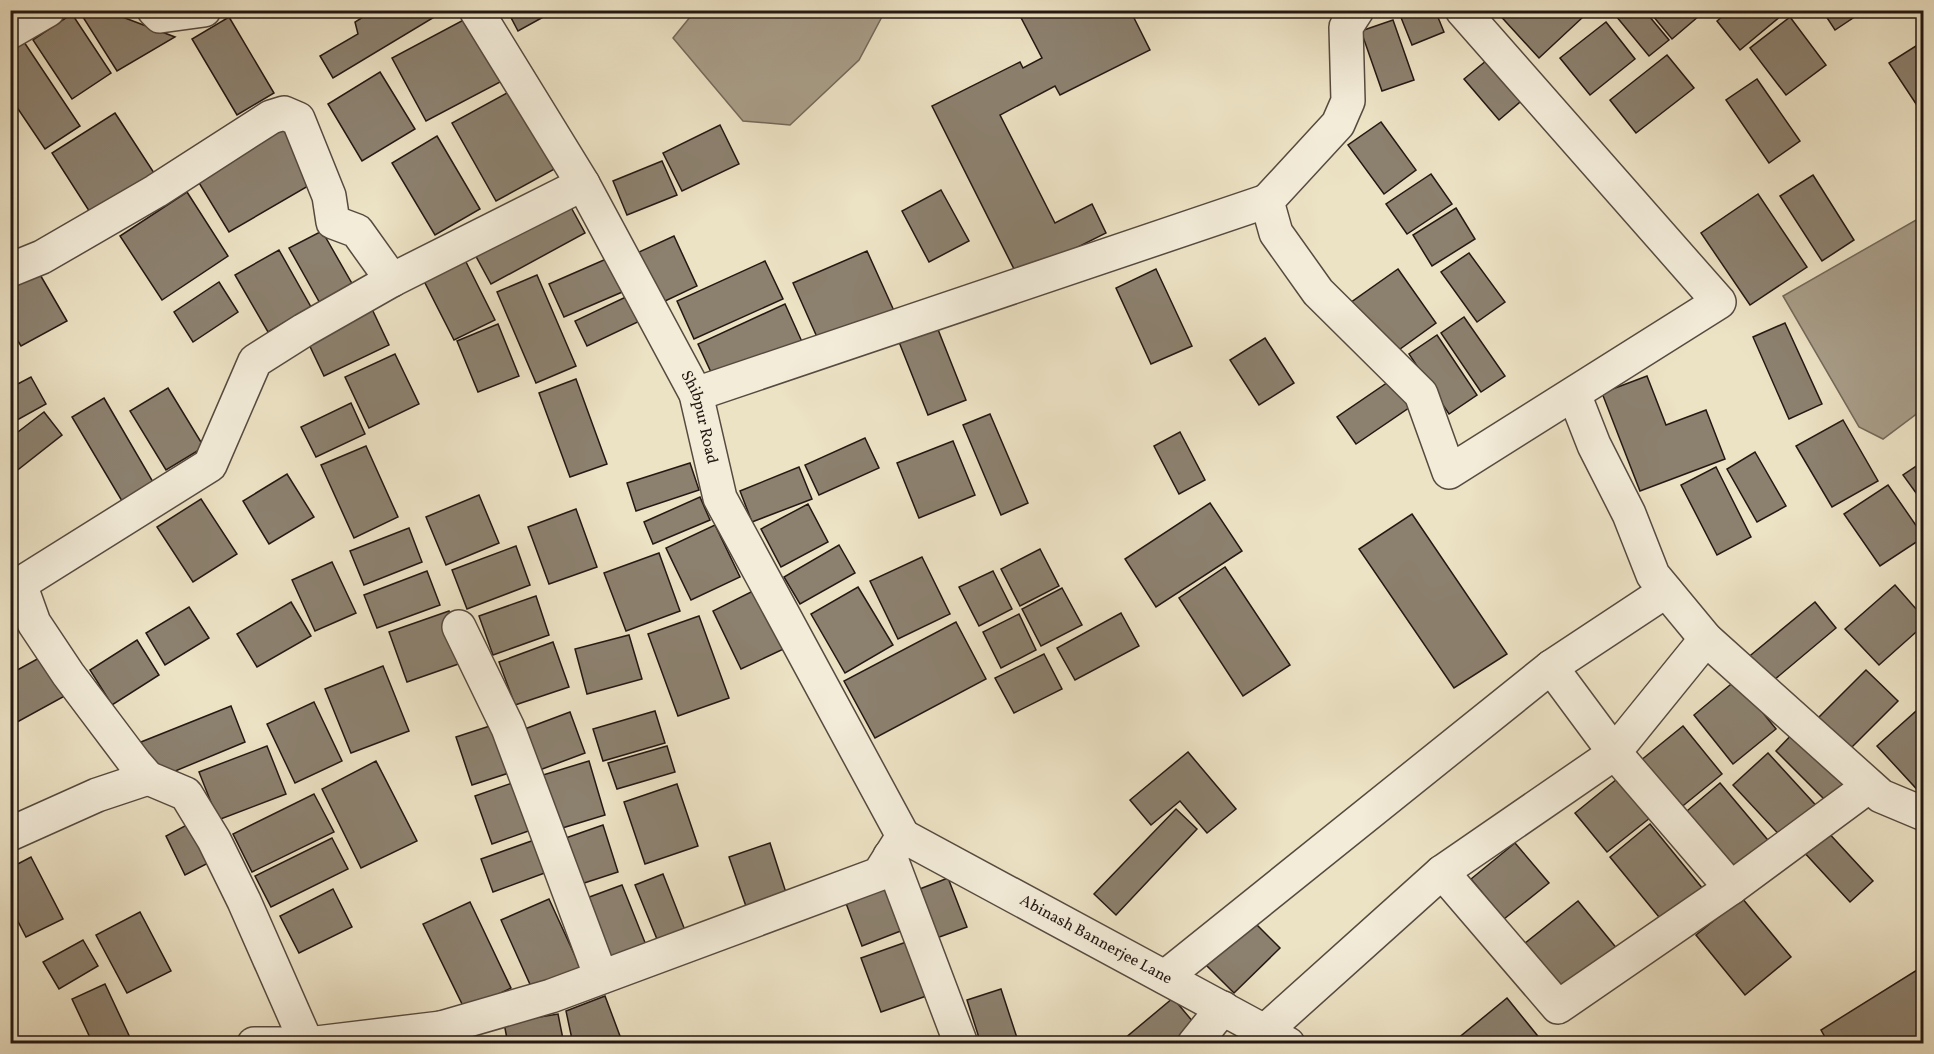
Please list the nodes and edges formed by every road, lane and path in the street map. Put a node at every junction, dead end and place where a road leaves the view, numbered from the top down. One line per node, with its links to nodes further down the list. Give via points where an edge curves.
1 (48, 10): 7 (street)
2 (154, 10): 3 (street, via 160,16)
3 (204, 10)
4 (476, 10): 8 (street, Shibpur Road)
5 (1357, 10): 9 (street, via 1346,27 1348,101 1338,124)
6 (1462, 10): 13 (street, via 1719,302)
7 (10, 32)
8 (583, 184): 11 (street); 12 (street, Shibpur Road)
9 (1267, 201): 12 (street); 13 (street, via 1276,233 1318,292 1421,394 1449,472)
10 (10, 270): 11 (street, via 42,257 156,191 271,117 284,113 298,119 329,196 333,222 357,231)
11 (392, 280): 14 (street, via 255,360 210,465)
12 (696, 394): 24 (street, Shibpur Road, via 720,498)
13 (1574, 394): 15 (street, via 1653,575)
14 (15, 585): 20 (street, via 34,623 68,674)
15 (1666, 591): 17 (street); 18 (street)
16 (459, 627): 27 (street, via 508,728)
17 (1706, 639): 19 (street); 21 (street)
18 (1551, 667): 19 (street); 28 (street)
19 (1614, 752): 25 (street); 26 (street)
20 (148, 778): 23 (street, via 97,795); 34 (street, via 186,794 214,840)
21 (1869, 786): 22 (street, via 1881,796); 26 (street)
22 (1923, 814)
23 (10, 834)
24 (897, 846): 27 (street, via 879,874); 28 (street, Abinash Bannerjee Lane); 35 (street, Shibpur Road)
25 (1442, 872): 26 (street, via 1558,1007); 31 (street)
26 (1731, 888)
27 (601, 977): 30 (street)
28 (1165, 977): 29 (street, Abinash Bannerjee Lane)
29 (1223, 1008): 31 (street, Abinash Bannerjee Lane); 36 (street)
30 (435, 1036): 34 (street)
31 (1277, 1037)
32 (254, 1044): 33 (street)
33 (282, 1044)
34 (308, 1044)
35 (961, 1044)
36 (1194, 1044)

